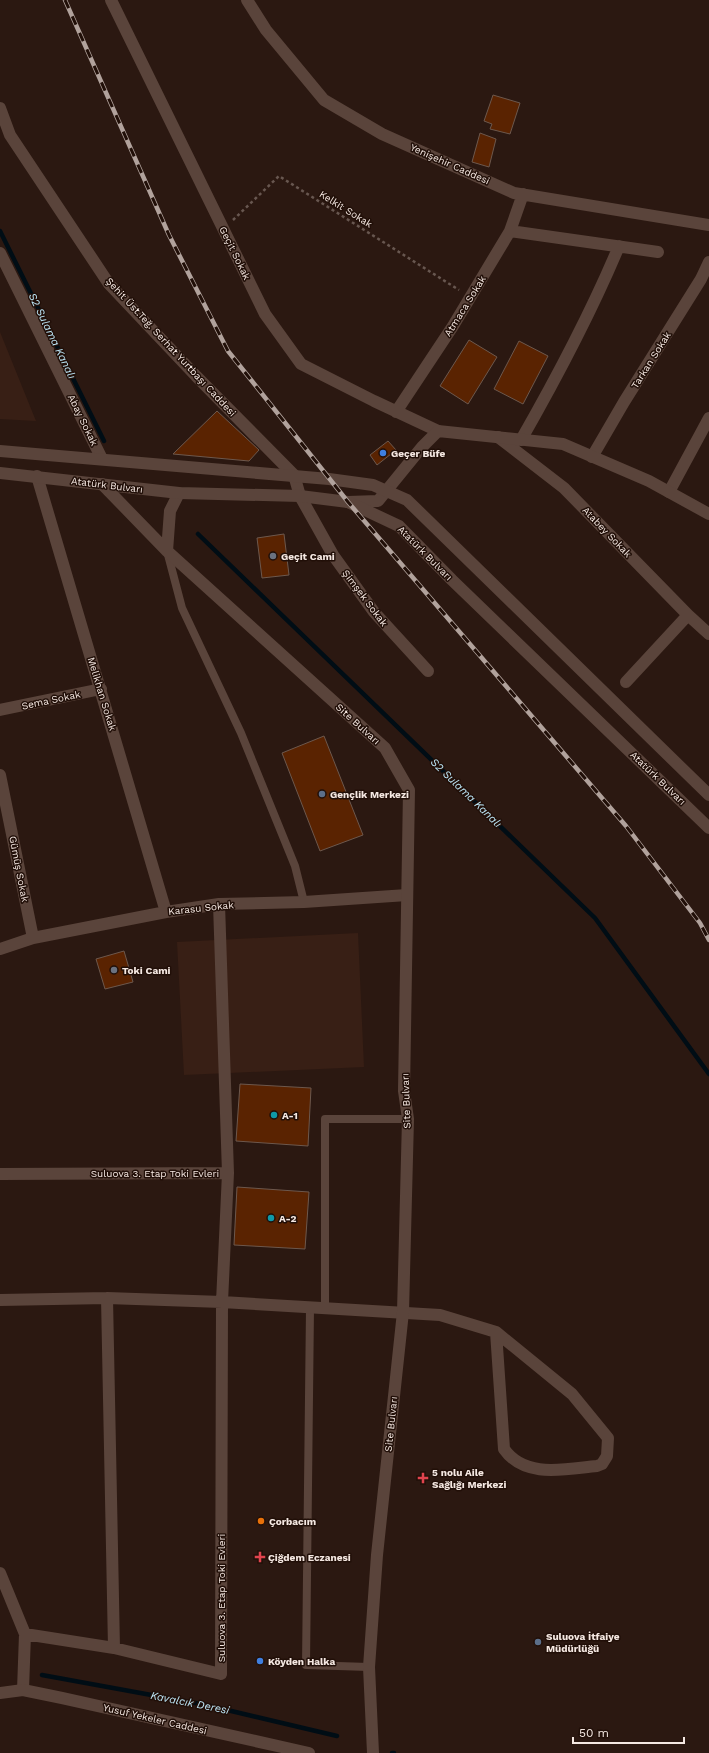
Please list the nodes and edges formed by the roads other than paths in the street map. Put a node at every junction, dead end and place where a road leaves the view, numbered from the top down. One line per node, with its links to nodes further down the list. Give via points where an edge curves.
1 (111, 0): 11 (street, Geçit Sokak, via 265,314 302,364)
2 (247, 0): 4 (street, Yenişehir Caddesi, via 266,30 324,100 382,134 514,193)
3 (0, 108): 21 (street, Şehit Üst.Teğ. Serhat Yurtbaşı Caddesi, via 10,135 109,284)
4 (523, 194): 5 (street, Yenişehir Caddesi); 6 (street, Atmaca Sokak)
5 (709, 225)
6 (510, 231): 7 (street); 11 (street, Atmaca Sokak)
7 (619, 246): 9 (street); 15 (street, via 598,296)
8 (0, 252): 18 (street, Abay Sokak)
9 (658, 252)
10 (709, 262): 17 (street, Tarkan Sokak)
11 (396, 412): 13 (street, Geçit Sokak)
12 (709, 418): 24 (street)
13 (438, 431): 14 (street, Geçit Sokak); 23 (street)
14 (498, 437): 15 (street, Geçit Sokak); 30 (street, Atabey Sokak, via 564,488)
15 (521, 440): 17 (street, Geçit Sokak, via 563,444)
16 (0, 450): 18 (street)
17 (592, 457): 24 (street, Geçit Sokak)
18 (102, 459): 21 (street)
19 (0, 473): 20 (street, Atatürk Bulvarı)
20 (37, 476): 22 (street, Atatürk Bulvarı); 34 (street, Melikhan Sokak)
21 (294, 476): 23 (street, via 373,485); 26 (street, Şehit Üst.Teğ. Serhat Yurtbaşı Caddesi)
22 (102, 484): 25 (street, Atatürk Bulvarı); 29 (street, Site Bulvarı)
23 (387, 491): 27 (street, via 378,501); 37 (street, via 407,500 441,532)
24 (669, 492): 28 (street, Geçit Sokak)
25 (179, 493): 26 (street, Atatürk Bulvarı); 29 (street, via 170,511)
26 (300, 496): 27 (street, Atatürk Bulvarı); 32 (street, Şimşek Sokak, via 333,555 374,612)
27 (348, 502): 38 (street, Atatürk Bulvarı, via 399,526)
28 (709, 514)
29 (167, 551): 39 (street, Site Bulvarı, via 384,748 409,790); 40 (lane, via 182,608 241,733 295,866)
30 (688, 615): 31 (street, Atabey Sokak); 33 (street)
31 (709, 634)
32 (428, 671)
33 (626, 682)
34 (101, 689): 35 (street, Sema Sokak); 42 (street, Melikhan Sokak)
35 (0, 710)
36 (0, 775): 43 (street, Gümüş Sokak)
37 (709, 795)
38 (709, 828)
39 (407, 895): 40 (street, Karasu Sokak); 45 (street, Site Bulvarı, via 404,1091)
40 (304, 902): 41 (street, Karasu Sokak)
41 (219, 904): 42 (street, Karasu Sokak); 46 (street)
42 (166, 912): 43 (street, Karasu Sokak)
43 (33, 938): 44 (street, Karasu Sokak)
44 (0, 949)
45 (408, 1119): 52 (lane, via 325,1119); 53 (street, Site Bulvarı)
46 (228, 1173): 47 (street, Suluova 3. Etap Toki Evleri); 50 (street, Suluova 3. Etap Toki Evleri)
47 (0, 1174)
48 (107, 1298): 49 (street); 50 (street); 57 (street)
49 (0, 1300)
50 (222, 1302): 51 (street); 57 (street, Suluova 3. Etap Toki Evleri, via 221,1674)
51 (310, 1308): 52 (street); 58 (lane, via 306,1665)
52 (325, 1309): 53 (street)
53 (402, 1312): 54 (street, via 440,1315); 58 (street, Site Bulvarı, via 377,1555)
54 (496, 1332): 54 (street, via 572,1394 608,1438 608,1451 602,1464 536,1469 520,1464 508,1455 504,1449)
55 (0, 1573): 56 (street)
56 (24, 1634): 57 (street, Suluova 3. Etap Toki Evleri); 59 (street)
57 (114, 1648)
58 (369, 1667): 62 (street, Site Bulvarı)
59 (23, 1690): 60 (street, Yusuf Yekeler Caddesi); 61 (street, Yusuf Yekeler Caddesi)
60 (0, 1693)
61 (309, 1753)
62 (373, 1753)

